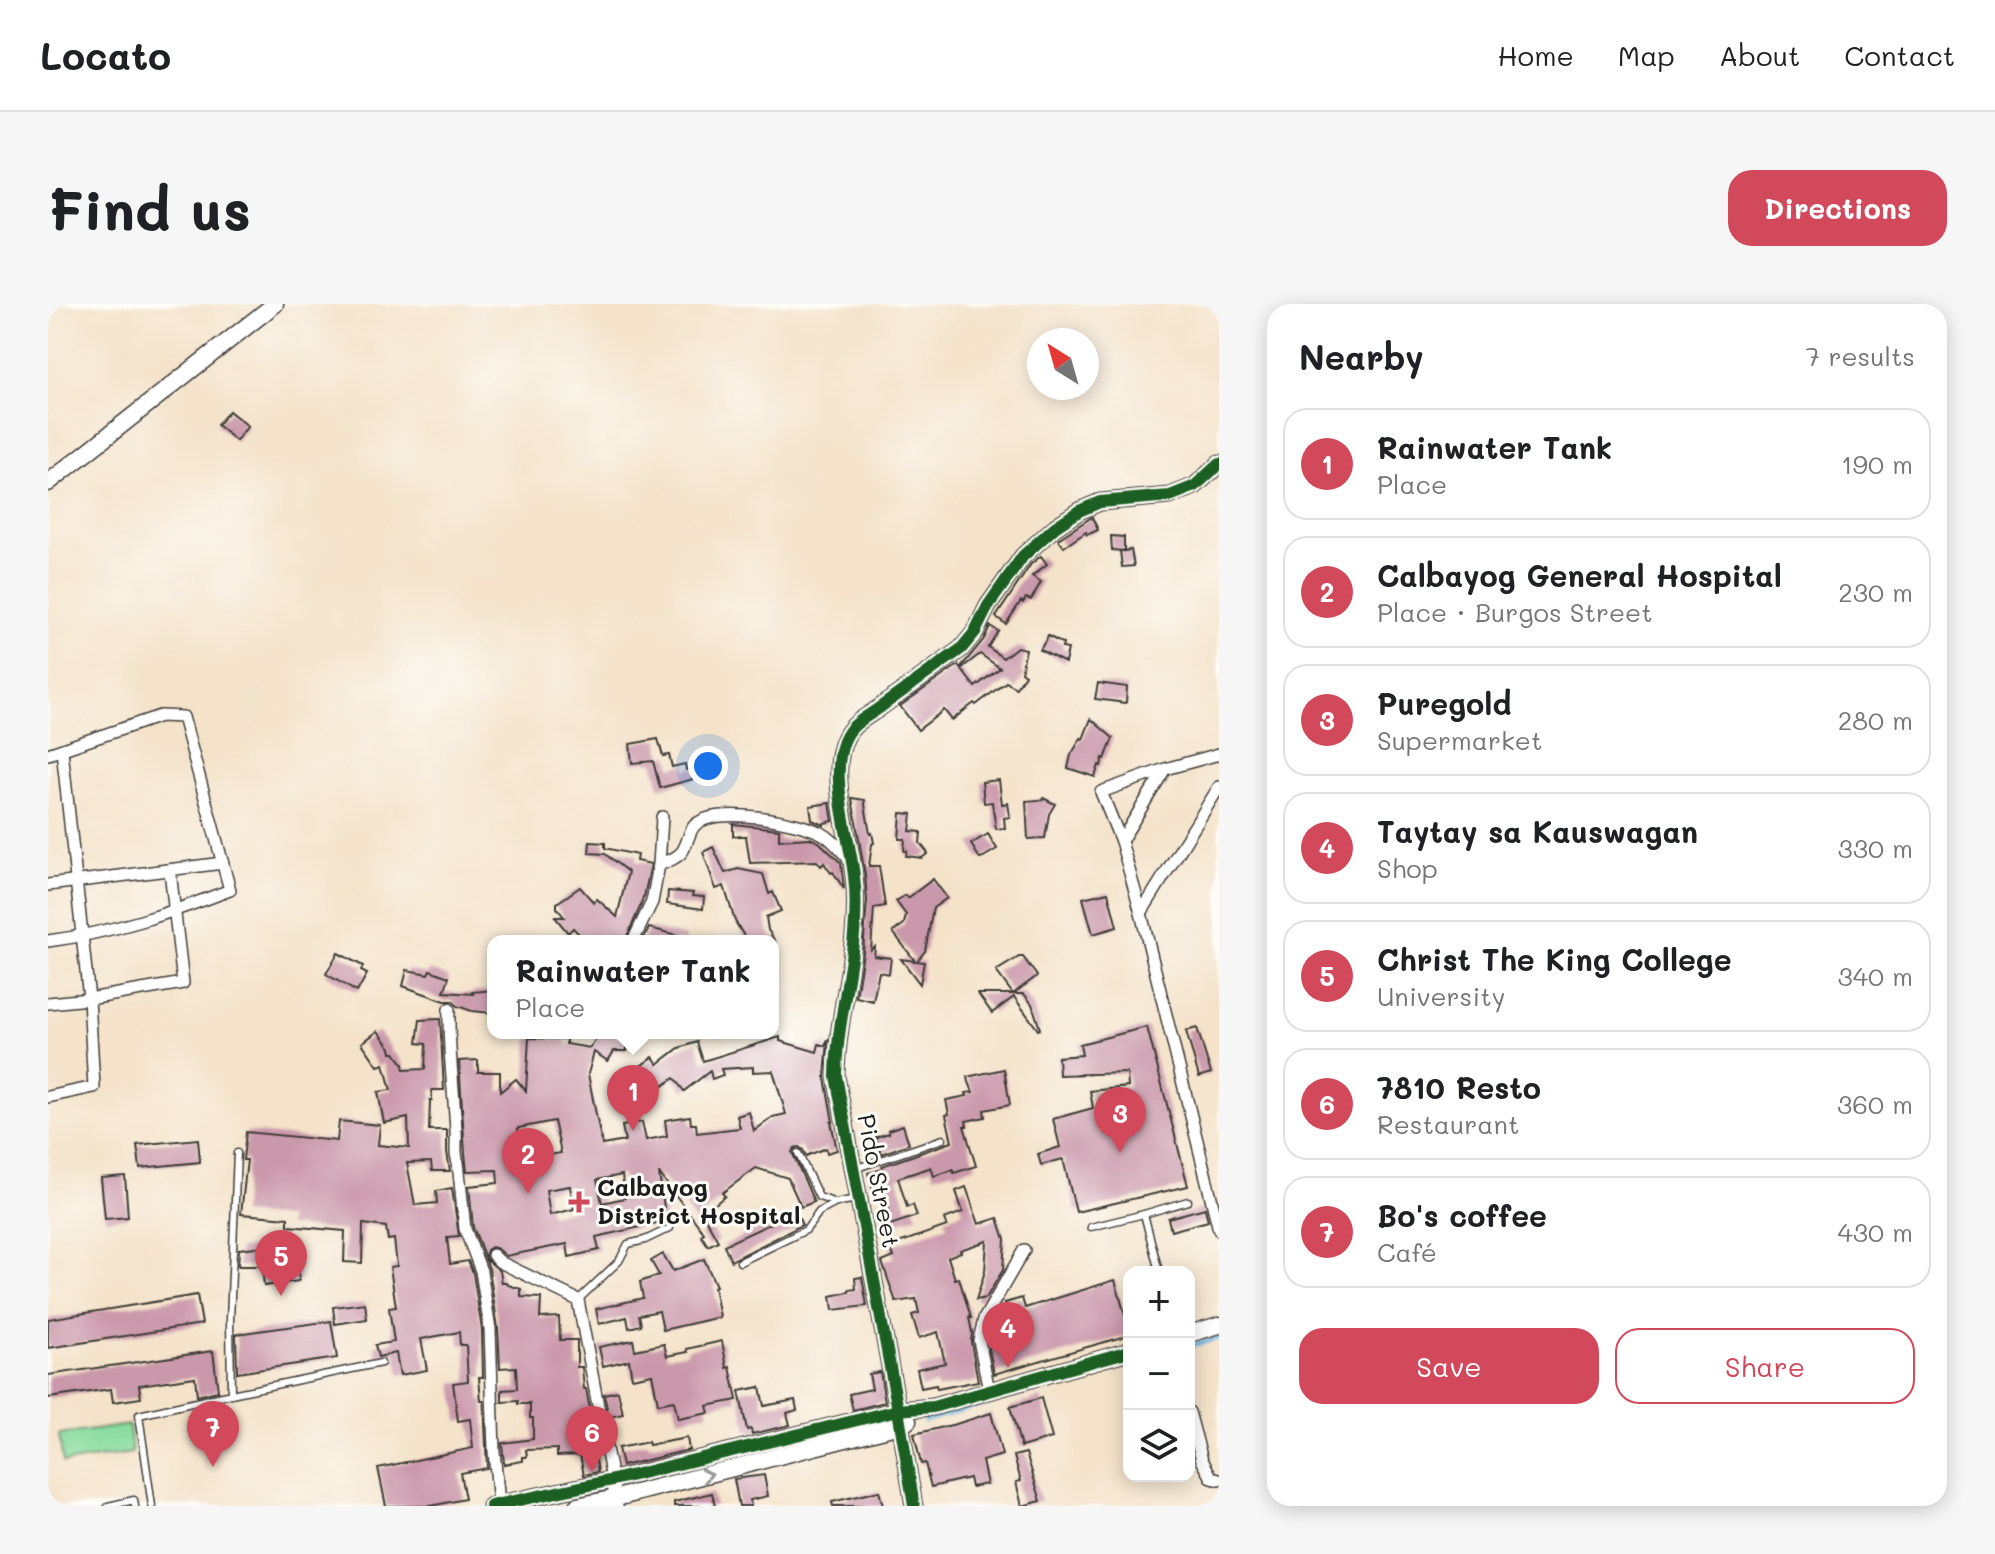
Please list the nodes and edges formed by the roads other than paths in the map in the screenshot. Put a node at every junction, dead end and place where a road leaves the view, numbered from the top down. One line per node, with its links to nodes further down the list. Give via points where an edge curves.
1 (275, 304): 3 (street)
2 (1219, 464): 11 (street, Pido Street, via 1195,486 1170,496 1100,502 1055,527 1023,556 961,649 852,728 841,750 839,773)
3 (48, 483)
4 (62, 750): 5 (street); 12 (street, via 160,716 183,717); 15 (street)
5 (48, 754)
6 (1219, 754): 7 (street)
7 (1165, 769): 10 (street); 10 (street, via 1101,792)
8 (1219, 787): 18 (street)
9 (662, 817): 13 (street)
10 (1121, 841): 18 (street)
11 (853, 862): 13 (street, via 825,834 761,816 711,816 694,825 683,851); 29 (street, Pido Street, via 855,931 836,1076)
12 (223, 863): 14 (street); 17 (street, via 230,890)
13 (659, 865): 19 (street, via 652,902)
14 (170, 871): 15 (street); 17 (street)
15 (75, 882): 16 (street); 20 (street)
16 (48, 885)
17 (175, 912): 20 (street); 22 (street, via 183,983)
18 (1141, 913): 30 (street)
19 (636, 935)
20 (82, 937): 21 (street); 22 (street)
21 (48, 941)
22 (89, 999): 23 (street); 25 (street, via 94,1087)
23 (48, 1003)
24 (449, 1009): 56 (street, via 455,1157 465,1229 481,1271 490,1329)
25 (48, 1097)
26 (943, 1139): 29 (lane)
27 (237, 1153): 49 (lane)
28 (798, 1153): 33 (lane, via 819,1197)
29 (854, 1169): 31 (street, Pido Street)
30 (1214, 1185): 34 (street)
31 (860, 1198): 33 (lane); 50 (street, Pido Street)
32 (1188, 1201): 35 (lane)
33 (836, 1203): 41 (lane, via 819,1212 806,1230)
34 (1217, 1213): 38 (street)
35 (1144, 1214): 36 (lane); 42 (lane)
36 (1091, 1227)
37 (670, 1228): 43 (lane, via 628,1244 619,1261)
38 (1219, 1230)
39 (1024, 1250): 48 (street, via 984,1319 979,1340)
40 (493, 1255): 43 (street)
41 (740, 1262)
42 (1157, 1266)
43 (578, 1300): 53 (street)
44 (1219, 1325): 45 (street)
45 (1195, 1332)
46 (1123, 1353): 48 (street)
47 (381, 1363): 49 (lane)
48 (989, 1391): 50 (street)
49 (231, 1394): 59 (lane, via 139,1415)
50 (899, 1418): 52 (street); 61 (street, Pido Street)
51 (1195, 1434): 54 (street, via 1202,1460 1212,1478)
52 (789, 1445): 53 (street); 55 (street, one-way to 52)
53 (613, 1480): 55 (street); 56 (street)
54 (1219, 1480)
55 (616, 1502): 60 (street)
56 (495, 1505)
57 (108, 1506): 58 (lane, via 134,1500)
58 (135, 1506)
59 (152, 1506)
60 (577, 1506)
61 (914, 1506)

